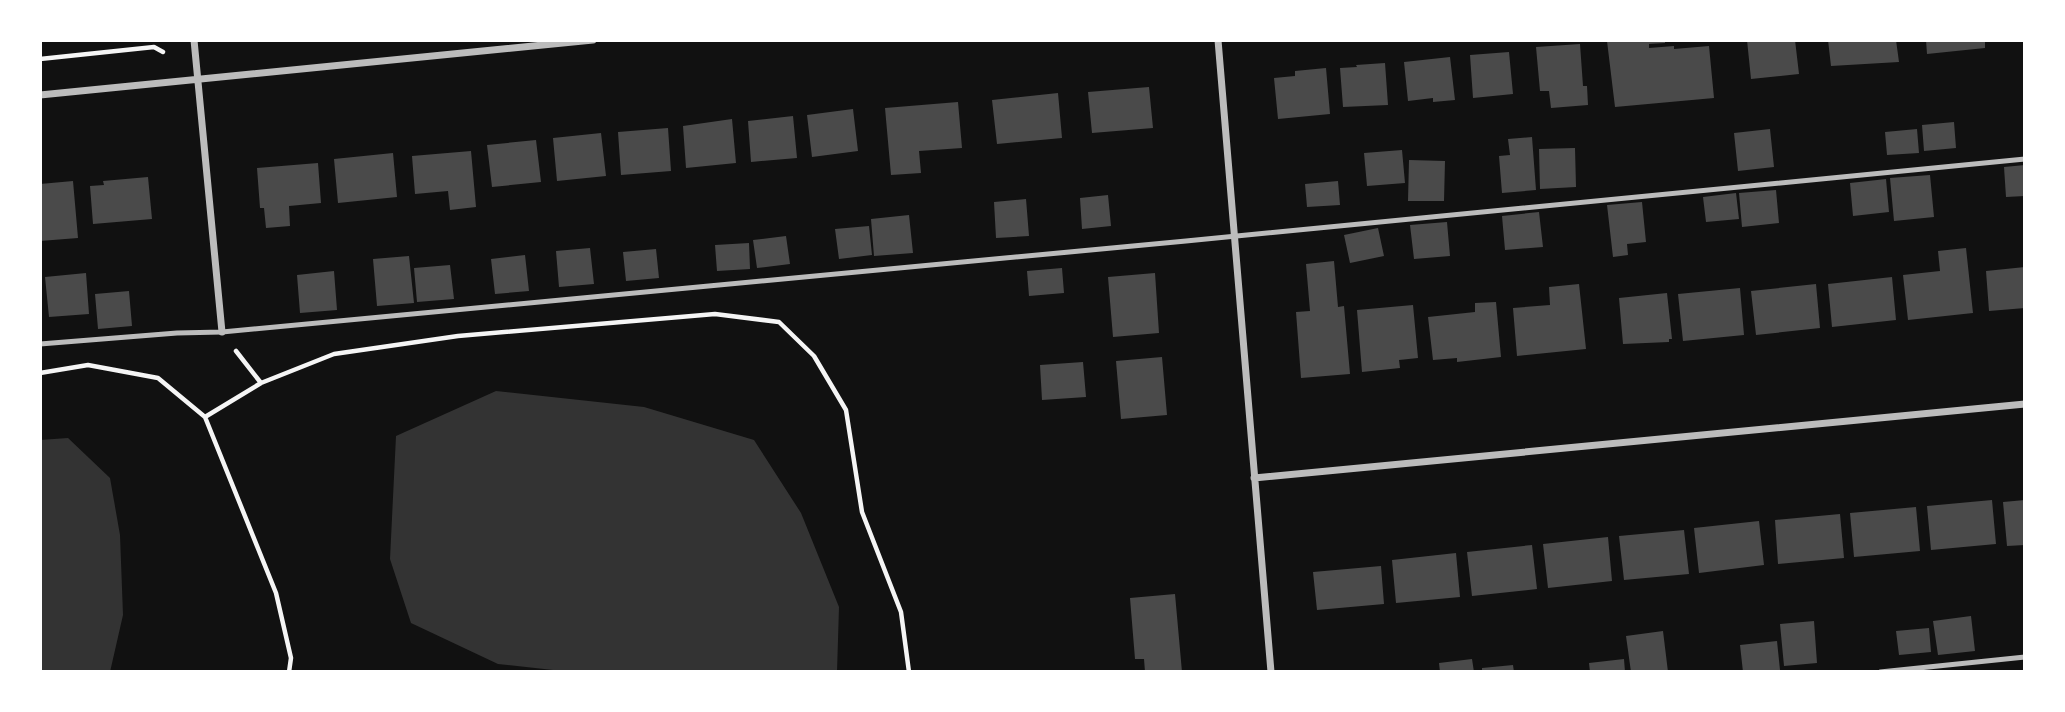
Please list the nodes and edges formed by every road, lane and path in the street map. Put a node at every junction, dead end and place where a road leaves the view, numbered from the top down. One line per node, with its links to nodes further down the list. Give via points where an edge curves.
1 (194, 40): 6 (street)
2 (593, 40): 6 (street)
3 (1218, 40): 9 (street)
4 (163, 52): 5 (path, via 154,47)
5 (40, 59)
6 (197, 79): 7 (street); 10 (street)
7 (40, 95)
8 (2025, 159): 9 (lane)
9 (1234, 237): 10 (lane); 16 (street)
10 (222, 332): 11 (lane); 13 (path)
11 (40, 344)
12 (40, 373): 15 (path, via 88,365 158,378)
13 (261, 383): 15 (path); 19 (path, via 334,354 458,336 715,314 779,322 814,356 846,410 862,512 901,612)
14 (2025, 404): 16 (street)
15 (205, 417): 18 (path, via 276,593 291,658)
16 (1254, 478): 20 (street)
17 (2025, 657): 21 (lane)
18 (289, 672)
19 (909, 672)
20 (1271, 672)
21 (1880, 672)

